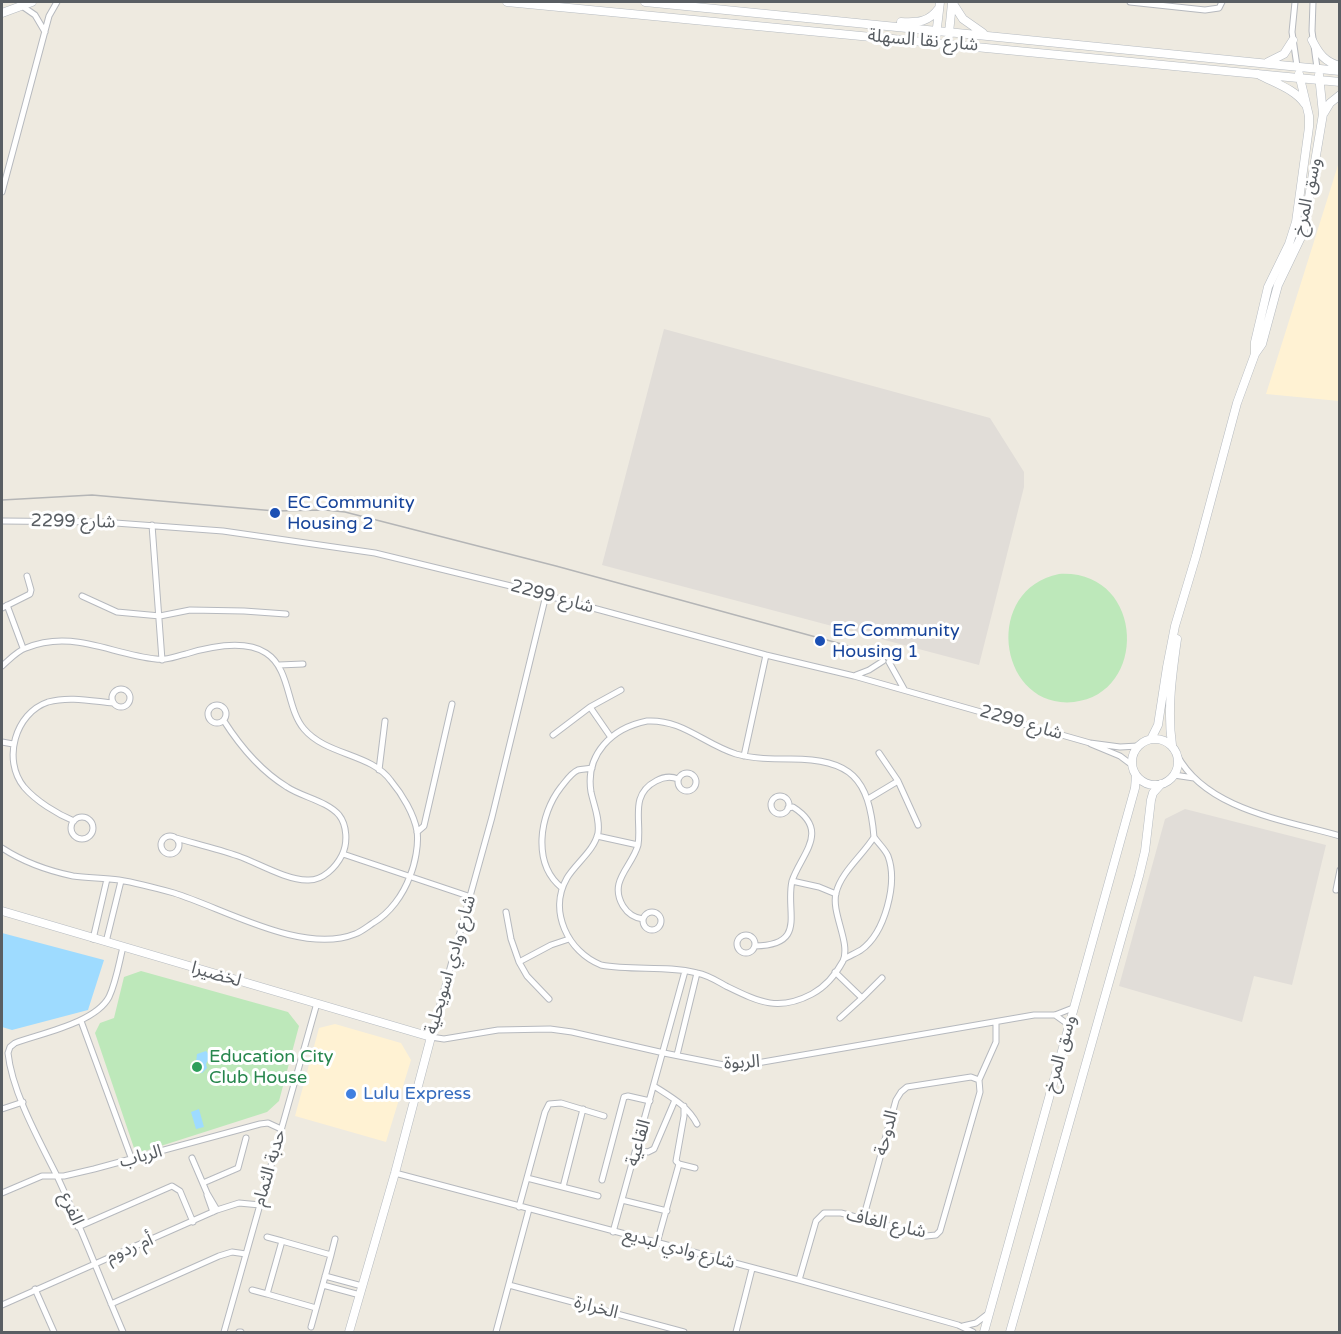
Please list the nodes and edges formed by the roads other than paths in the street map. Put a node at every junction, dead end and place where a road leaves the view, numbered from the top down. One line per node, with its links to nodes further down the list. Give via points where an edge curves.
1 (32, 2): 10 (street)
2 (57, 2): 16 (street)
3 (507, 2): 20 (street, شارع نقا السهلة)
4 (645, 2): 13 (street, شارع نقا السهلة)
5 (952, 2): 15 (street); 17 (street, via 969,25)
6 (1130, 2): 7 (street, via 1205,10 1219,8)
7 (1222, 2)
8 (1295, 2): 18 (street)
9 (1313, 2): 19 (street)
10 (21, 5): 12 (street); 16 (street, via 35,15)
11 (939, 5): 13 (street, via 931,18 922,22 889,21); 14 (street)
12 (2, 13)
13 (881, 25): 14 (street, شارع نقا السهلة)
14 (936, 31): 15 (street, شارع نقا السهلة); 20 (street)
15 (949, 32): 17 (street, شارع نقا السهلة); 21 (street)
16 (46, 33): 34 (street)
17 (993, 35): 22 (street, شارع نقا السهلة)
18 (1293, 40): 22 (street, via 1284,54); 23 (street)
19 (1312, 40): 24 (street, via 1321,56); 25 (street)
20 (935, 42): 21 (street, شارع نقا السهلة)
21 (948, 43): 27 (street, شارع نقا السهلة)
22 (1263, 64): 23 (street, شارع نقا السهلة)
23 (1297, 66): 25 (street, شارع نقا السهلة); 28 (street, وسق المرخ)
24 (1340, 66)
25 (1317, 68): 26 (street, شارع نقا السهلة); 29 (street, وسق المرخ)
26 (1340, 71)
27 (1254, 72): 28 (street, شارع نقا السهلة); 32 (street, via 1291,91)
28 (1300, 77): 29 (street, شارع نقا السهلة); 32 (street, وسق المرخ)
29 (1320, 79): 30 (street, شارع نقا السهلة); 33 (street, وسق المرخ)
30 (1340, 82)
31 (1340, 95): 33 (street)
32 (1307, 107): 35 (street, وسق المرخ, via 1307,144 1296,222 1268,287)
33 (1323, 114): 35 (street, وسق المرخ, via 1303,233 1278,285 1262,344)
34 (2, 192)
35 (1255, 354): 42 (street, وسق المرخ, via 1237,403)
36 (2, 521): 37 (street, شارع 2299)
37 (152, 525): 39 (street, شارع 2299, via 335,546); 44 (street)
38 (27, 576): 41 (street, via 30,594)
39 (546, 595): 46 (street, شارع 2299); 103 (street, شارع وادي اسويحلية)
40 (82, 596): 44 (street, via 117,612)
41 (4, 606): 45 (street)
42 (1181, 611): 61 (street, وسق المرخ, via 1158,725); 66 (street, وسق المرخ, via 1169,723)
43 (286, 614): 44 (street, via 190,610)
44 (160, 616): 47 (street)
45 (24, 648): 47 (street, via 50,641 81,641); 50 (street)
46 (766, 655): 51 (street, شارع 2299); 69 (street)
47 (162, 660): 49 (street, via 209,647 246,646 265,652)
48 (303, 664): 49 (street)
49 (279, 665): 72 (street, via 302,728 317,741)
50 (2, 666)
51 (854, 676): 53 (street, شارع 2299); 53 (street, via 886,661)
52 (621, 690): 56 (street)
53 (905, 690): 63 (street, شارع 2299)
54 (112, 700): 64 (street, via 64,699 47,703 20,726)
55 (452, 704): 85 (street, via 424,826)
56 (591, 707): 59 (street); 60 (street)
57 (224, 721): 94 (street, via 236,740 272,777 339,816 346,832)
58 (385, 721): 72 (street)
59 (553, 735)
60 (610, 736): 69 (street, via 638,722 666,721); 71 (street)
61 (1151, 739): 65 (street); 66 (street)
62 (2, 741): 64 (street)
63 (1090, 742): 65 (street, شارع 2299); 70 (street, شارع 2299)
64 (13, 744): 81 (street, via 15,766 24,786)
65 (1138, 746): 70 (street)
66 (1172, 746): 68 (street)
67 (879, 753): 77 (street)
68 (1177, 754): 73 (street); 75 (street)
69 (744, 756): 79 (street, via 814,760 838,766 857,778)
70 (1132, 765): 74 (street)
71 (592, 768): 86 (street); 100 (street, via 572,774 555,795 544,824 546,867)
72 (379, 770): 85 (street, via 390,778)
73 (1174, 775): 75 (street); 78 (street)
74 (1136, 776): 78 (street, via 1148,784); 123 (street, وسق المرخ)
75 (1196, 778): 87 (street, via 1255,813)
76 (678, 779): 91 (street, via 663,778 643,792 637,809)
77 (898, 781): 79 (street); 83 (street)
78 (1161, 784): 201 (street, وسق المرخ, via 1151,800 1139,876)
79 (868, 799): 88 (street)
80 (788, 808): 99 (street, via 793,807 805,816 812,836)
81 (64, 817): 82 (street); 84 (street)
82 (74, 821): 84 (street); 84 (street, via 85,818 93,830 83,839 75,837)
83 (918, 825)
84 (71, 829)
85 (417, 832): 96 (street)
86 (597, 836): 91 (street); 100 (street)
87 (1340, 836)
88 (874, 837): 102 (street); 114 (street, via 888,856 890,894 882,921 869,942)
89 (176, 838): 90 (street); 92 (street); 92 (street, via 166,836 161,848 172,854)
90 (191, 842): 92 (street); 94 (street, via 308,881 323,877)
91 (638, 844): 106 (street, via 618,890 628,912)
92 (179, 847)
93 (2, 848): 97 (street, via 41,867 73,876)
94 (343, 854): 96 (street)
95 (1340, 870): 101 (street)
96 (410, 875): 98 (street, via 399,899 381,918 355,934 322,940 297,937 204,903); 103 (street)
97 (107, 879): 98 (street); 107 (street)
98 (121, 881): 108 (street)
99 (792, 881): 102 (street); 112 (street, via 790,928 775,944)
100 (562, 888): 110 (street, via 561,916)
101 (1336, 890)
102 (836, 894): 114 (street)
103 (471, 897): 131 (street, شارع وادي اسويحلية)
104 (2, 912): 109 (street, لخضيرا)
105 (506, 912): 115 (street)
106 (643, 919)
107 (98, 920): 108 (street); 109 (street)
108 (111, 923): 111 (street)
109 (93, 939): 111 (street, لخضيرا)
110 (569, 939): 115 (street); 116 (street, via 587,958 601,965)
111 (106, 942): 113 (street, لخضيرا)
112 (755, 946)
113 (123, 947): 122 (street, لخضيرا); 126 (street, via 108,999)
114 (844, 958): 117 (street)
115 (519, 962): 121 (street)
116 (685, 971): 118 (street); 128 (street, القاعية)
117 (835, 972): 118 (street, via 818,992 786,1004 756,1000); 120 (street)
118 (697, 973): 130 (street)
119 (882, 978): 120 (street)
120 (862, 998): 125 (street)
121 (549, 999)
122 (317, 1003): 131 (street, لخضيرا); 144 (street, حدبة الثمام)
123 (1073, 1008): 124 (street, الربوة); 129 (street, وسق المرخ)
124 (1055, 1015): 127 (street, الربوة); 129 (street)
125 (840, 1018)
126 (81, 1021): 138 (street, الفرع, via 10,1047 9,1059); 148 (street)
127 (996, 1022): 133 (street, الربوة, via 750,1065 718,1065); 134 (street, via 996,1042)
128 (671, 1025): 130 (street); 132 (street, القاعية)
129 (1069, 1025): 189 (street, وسق المرخ)
130 (683, 1029): 133 (street)
131 (431, 1037): 132 (street, الربوة, via 550,1029); 151 (street, شارع وادي اسويحلية)
132 (664, 1053): 133 (street, الربوة); 135 (street, القاعية)
133 (677, 1055)
134 (980, 1083): 165 (street, الدوحة, via 967,1078 907,1087 901,1092); 165 (street, شارع الغاف, via 940,1231 926,1236)
135 (654, 1086): 136 (street); 137 (street, القاعية)
136 (675, 1100): 139 (street); 146 (street, via 654,1149)
137 (650, 1101): 146 (street, القاعية); 154 (street, via 628,1096 623,1099)
138 (23, 1102): 140 (street); 152 (street, الفرع)
139 (684, 1106): 143 (street); 149 (street, via 676,1159)
140 (2, 1109)
141 (583, 1109): 142 (street); 153 (street, via 549,1104); 156 (street)
142 (604, 1116)
143 (697, 1124)
144 (281, 1129): 148 (street, الرباب, via 260,1124); 160 (street, حدبة الثمام)
145 (246, 1138): 155 (street, via 238,1168)
146 (636, 1150): 159 (street, القاعية)
147 (192, 1158): 155 (street)
148 (132, 1160): 152 (street, الرباب)
149 (679, 1164): 150 (street); 164 (street)
150 (695, 1168)
151 (395, 1173): 161 (street, شارع وادي لبديع); 181 (street, شارع وادي اسويحلية)
152 (57, 1176): 157 (street, الرباب, via 42,1176); 167 (street, الفرع)
153 (527, 1178): 156 (street); 161 (street)
154 (602, 1180)
155 (203, 1183): 163 (street)
156 (562, 1187): 158 (street)
157 (2, 1192)
158 (598, 1196)
159 (622, 1200): 164 (street); 168 (street, القاعية)
160 (260, 1205): 163 (street, أم ردوم, via 239,1203); 173 (street, حدبة الثمام)
161 (519, 1207): 162 (street, شارع وادي لبديع)
162 (529, 1209): 168 (street, شارع وادي لبديع); 180 (street)
163 (215, 1211): 166 (street, أم ردوم)
164 (667, 1211): 172 (street)
165 (863, 1219): 178 (street, شارع الغاف, via 834,1212 819,1217)
166 (193, 1222): 167 (street, via 180,1191 172,1186); 175 (street, أم ردوم)
167 (78, 1227): 175 (street, الفرع)
168 (614, 1232): 172 (street, شارع وادي لبديع)
169 (267, 1237): 171 (street)
170 (335, 1239): 174 (street)
171 (282, 1241): 174 (street); 184 (street)
172 (657, 1243): 176 (street, شارع وادي لبديع)
173 (246, 1254): 187 (street, via 231,1252 219,1256); 194 (street, حدبة الثمام)
174 (331, 1255): 177 (street)
175 (94, 1264): 182 (street, أم ردوم); 187 (street, الفرع)
176 (752, 1269): 178 (street, شارع وادي لبديع); 198 (street)
177 (325, 1276): 179 (street); 181 (street)
178 (799, 1280): 191 (street, شارع وادي لبديع)
179 (322, 1285): 185 (street); 188 (street)
180 (509, 1285): 196 (street); 197 (street, الخرارة)
181 (362, 1286): 185 (street, شارع وادي اسويحلية)
182 (36, 1289): 186 (street, أم ردوم); 192 (street)
183 (252, 1290): 184 (street)
184 (267, 1294): 188 (street)
185 (360, 1295): 195 (street, شارع وادي اسويحلية)
186 (2, 1305)
187 (111, 1305): 193 (street, الفرع)
188 (316, 1308): 190 (street)
189 (989, 1313): 191 (street, via 976,1323); 200 (street, وسق المرخ)
190 (311, 1326)
191 (962, 1326): 199 (street, شارع وادي لبديع)
192 (54, 1332)
193 (123, 1332)
194 (224, 1332)
195 (349, 1332)
196 (496, 1332)
197 (684, 1332)
198 (736, 1332)
199 (973, 1332)
200 (984, 1332)
201 (1010, 1332)

